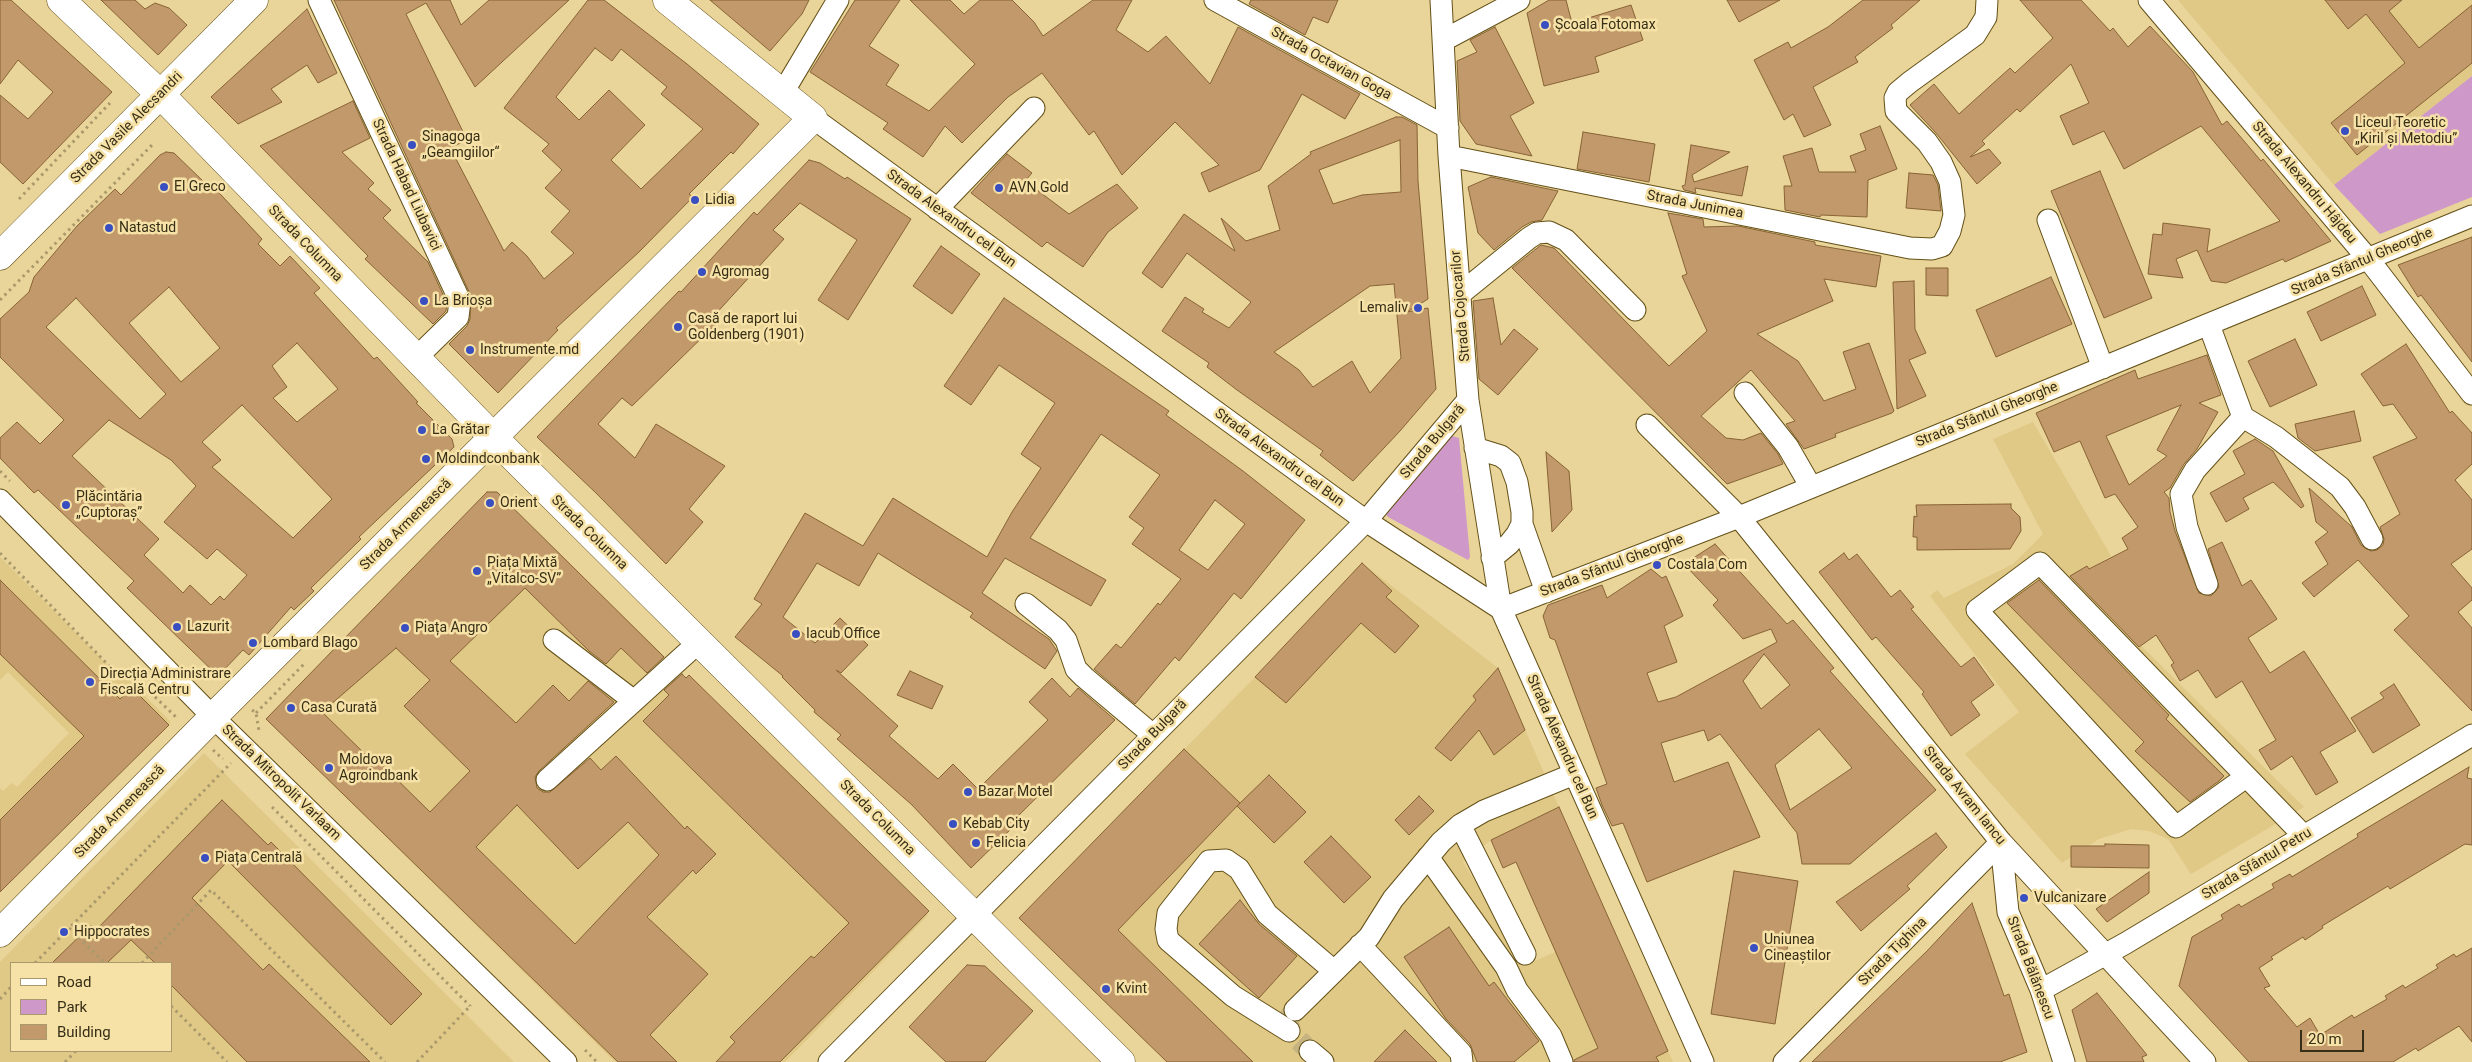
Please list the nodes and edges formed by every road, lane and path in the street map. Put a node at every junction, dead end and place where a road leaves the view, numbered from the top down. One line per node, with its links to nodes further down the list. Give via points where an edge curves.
1 (62, 0): 12 (main road, Strada Columna)
2 (254, 0): 12 (main road, Strada Vasile Alecsandri)
3 (319, 0): 30 (street, Strada Habad Liubavici, via 460,301 458,316)
4 (667, 0): 13 (main road, Strada Alexandru cel Bun)
5 (838, 0): 13 (street)
6 (1215, 0): 17 (street, Strada Octavian Goga)
7 (1441, 0): 11 (street, Strada Cojocarilor)
8 (1519, 0): 11 (street)
9 (1987, 0): 19 (street, Strada Junimea, via 1986,17 1975,35 1910,82 1895,98 1896,111 1927,142 1950,182 1954,215 1950,231 1942,246 1932,249 1910,248)
10 (2149, 0): 25 (street, Strada Alexandru Hâjdeu)
11 (1444, 40): 17 (street, Strada Cojocarilor)
12 (160, 94): 24 (main road, Strada Vasile Alecsandri); 30 (main road, Strada Columna)
13 (782, 94): 16 (main road, Strada Alexandru cel Bun)
14 (110, 103): 20 (path)
15 (1034, 108): 21 (street)
16 (813, 118): 21 (street, Strada Alexandru cel Bun); 37 (main road, Strada Armenească)
17 (1448, 128): 19 (street, Strada Cojocarilor)
18 (153, 144): 27 (path)
19 (1449, 156): 26 (street, Strada Cojocarilor)
20 (13, 206)
21 (937, 209): 43 (street, Strada Alexandru cel Bun)
22 (2472, 216): 25 (street, Strada Sfântul Gheorghe)
23 (2048, 220): 31 (street)
24 (0, 256)
25 (2369, 260): 29 (street, Strada Sfântul Gheorghe); 33 (street, Strada Alexandru Hâjdeu)
26 (1460, 294): 28 (street, via 1529,238 1549,232 1566,240); 34 (street, Strada Cojocarilor)
27 (0, 300)
28 (1635, 310)
29 (2209, 325): 31 (street, Strada Sfântul Gheorghe); 35 (street)
30 (416, 358): 37 (main road, Strada Columna)
31 (2103, 368): 40 (street, Strada Sfântul Gheorghe)
32 (1744, 393): 40 (street, via 1788,447)
33 (2472, 394)
34 (1468, 400): 38 (street, Strada Cojocarilor); 43 (street, Strada Bulgară)
35 (2244, 416): 45 (street, via 2276,437 2346,493); 48 (street, via 2195,470 2181,494 2187,527)
36 (1646, 425): 42 (street, Strada Avram Iancu)
37 (494, 438): 53 (main road, Strada Columna); 54 (main road, Strada Armenească)
38 (1475, 448): 44 (street, via 1501,456 1510,463); 47 (street, Strada Cojocarilor)
39 (0, 471): 41 (path)
40 (1811, 487): 42 (street, Strada Sfântul Gheorghe)
41 (7, 492): 56 (street, Strada Mitropolit Varlaam)
42 (1739, 517): 49 (street, Strada Sfântul Gheorghe); 70 (street, Strada Avram Iancu)
43 (1366, 522): 51 (street, Strada Alexandru cel Bun); 58 (street, Strada Bulgară)
44 (1522, 524): 47 (street, via 1509,544); 49 (street)
45 (2372, 539)
46 (0, 553): 56 (path, via 116,673 133,676)
47 (1492, 558): 51 (street, Strada Cojocarilor)
48 (2207, 584)
49 (1546, 592): 51 (street, Strada Sfântul Gheorghe)
50 (1026, 604): 58 (street, via 1066,640 1076,669)
51 (1501, 609): 64 (street, Strada Alexandru cel Bun)
52 (554, 640): 55 (street)
53 (700, 641): 55 (street); 72 (main road, Strada Columna)
54 (235, 695): 56 (main road, Strada Armenească); 57 (path, via 256,713)
55 (634, 701): 66 (street)
56 (204, 726): 61 (street, Strada Mitropolit Varlaam); 62 (path); 74 (main road, Strada Armenească)
57 (257, 729): 60 (path); 61 (path)
58 (1153, 735): 72 (street, Strada Bulgară)
59 (2472, 735): 69 (street, Strada Sfântul Petru)
60 (264, 736)
61 (245, 748): 62 (path); 82 (street, Strada Mitropolit Varlaam)
62 (230, 765): 63 (path); 73 (path)
63 (237, 772)
64 (1574, 774): 68 (street, via 1484,811); 102 (street, Strada Alexandru cel Bun)
65 (2246, 777): 65 (street, via 2040,563 1977,610 2176,827); 69 (street)
66 (547, 780)
67 (271, 806): 86 (path)
68 (1460, 825): 71 (street); 76 (street)
69 (2304, 836): 77 (street, Strada Sfântul Petru)
70 (2002, 842): 77 (street, Strada Avram Iancu); 84 (street, Strada Bălănescu, via 2008,912); 103 (street, Strada Tighina)
71 (1428, 857): 75 (street, via 1393,898 1382,919); 101 (street, via 1506,967 1516,990 1551,1036)
72 (973, 915): 98 (street, Strada Bulgară); 99 (main road, Strada Columna)
73 (69, 928): 78 (path); 79 (path)
74 (0, 933)
75 (1360, 945): 81 (street); 100 (street, via 1461,1054)
76 (1526, 954)
77 (2106, 954): 84 (street, Strada Sfântul Petru); 105 (street, Strada Avram Iancu)
78 (36, 962)
79 (104, 962)
80 (143, 962): 94 (path, via 211,890)
81 (1334, 971): 88 (street); 89 (street, via 1267,914 1239,869 1226,860 1208,860 1168,913 1168,940 1233,996)
82 (488, 987): 86 (path); 96 (street, Strada Mitropolit Varlaam)
83 (10, 988): 85 (path)
84 (2041, 990): 104 (street, Strada Bălănescu)
85 (0, 999)
86 (470, 1006): 95 (path)
87 (172, 1007): 93 (path)
88 (1296, 1010)
89 (1288, 1031)
90 (583, 1048): 97 (path)
91 (75, 1052): 92 (path)
92 (66, 1062)
93 (227, 1062)
94 (385, 1062)
95 (417, 1062)
96 (566, 1062)
97 (597, 1062)
98 (829, 1062)
99 (1121, 1062)
100 (1462, 1062)
101 (1562, 1062)
102 (1703, 1062)
103 (1784, 1062)
104 (2064, 1062)
105 (2205, 1062)

